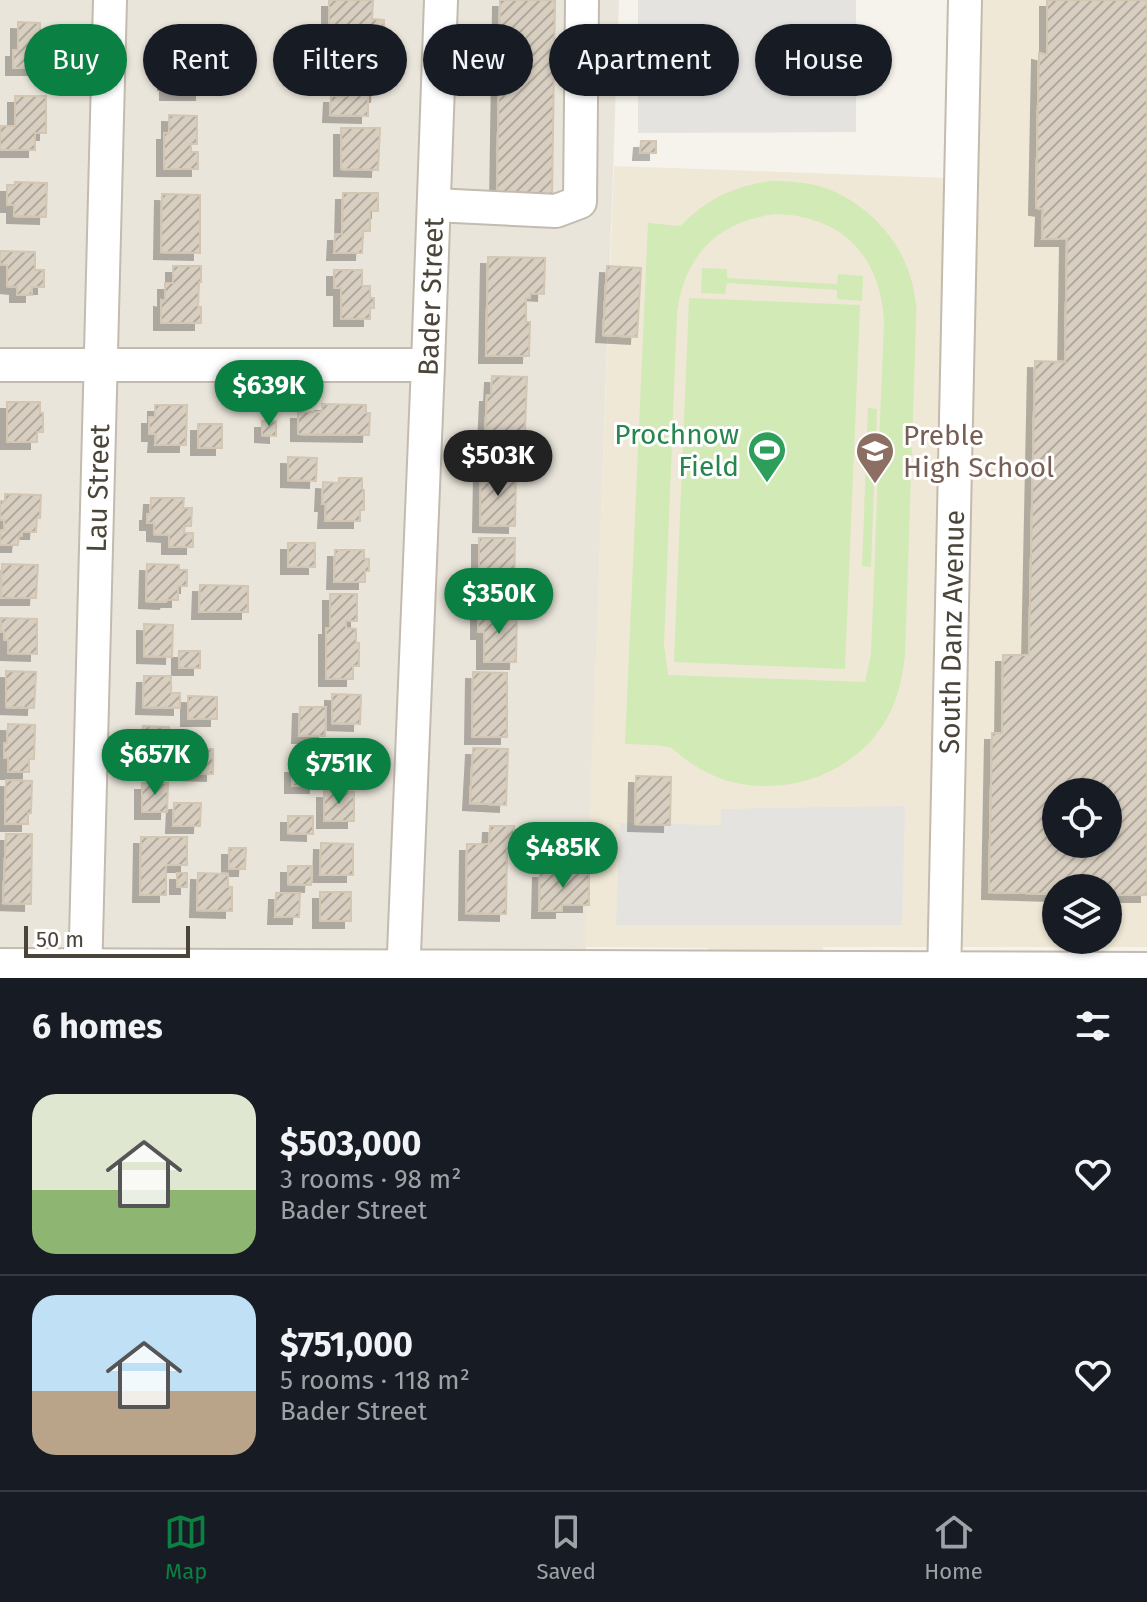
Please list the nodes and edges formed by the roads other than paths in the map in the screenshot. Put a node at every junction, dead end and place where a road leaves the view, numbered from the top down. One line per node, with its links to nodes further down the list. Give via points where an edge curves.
1 (110, 0): 7 (street, Lau Street)
2 (441, 0): 5 (street, Bader Street)
3 (582, 0): 5 (street, via 580,202 556,211)
4 (965, 0): 14 (street, South Danz Avenue)
5 (434, 205): 8 (street, Bader Street)
6 (0, 365): 7 (street)
7 (101, 365): 8 (street); 11 (street, Lau Street)
8 (428, 365): 12 (street, Bader Street)
9 (0, 965): 11 (street)
10 (1147, 969): 14 (street)
11 (85, 971): 12 (street)
12 (403, 972): 13 (street)
13 (693, 972): 14 (street)
14 (944, 973)

